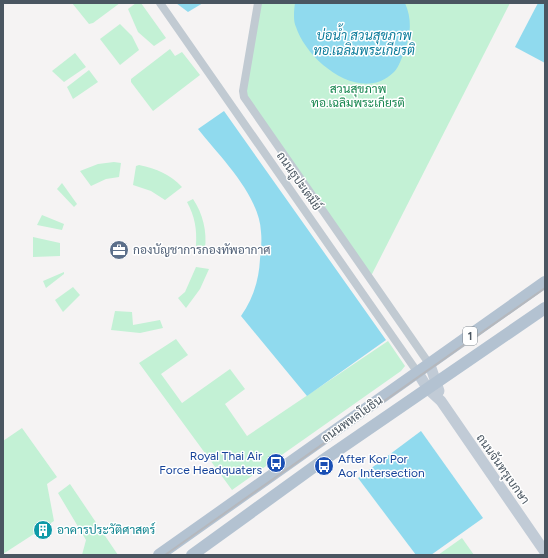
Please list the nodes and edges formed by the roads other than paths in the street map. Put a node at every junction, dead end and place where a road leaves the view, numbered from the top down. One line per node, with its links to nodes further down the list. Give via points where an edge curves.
1 (160, 3): 6 (street, ถนนธูปะเตมีย์)
2 (258, 3): 5 (street, ถนนธูปะเตมีย์, via 244,97)
3 (545, 282): 5 (main road, ถนนพหลโยธิน / 1)
4 (545, 308): 7 (main road, ถนนพหลโยธิน / 1)
5 (430, 365): 6 (main road, ถนนพหลโยธิน); 7 (main road, ถนนจันทรุเบกษา)
6 (418, 373): 7 (main road, ถนนจันทรุเบกษา); 9 (main road, ถนนพหลโยธิน)
7 (433, 385): 8 (main road, ถนนจันทรุเบกษา, via 441,401); 10 (main road, ถนนพหลโยธิน)
8 (545, 552)
9 (159, 555)
10 (192, 555)

